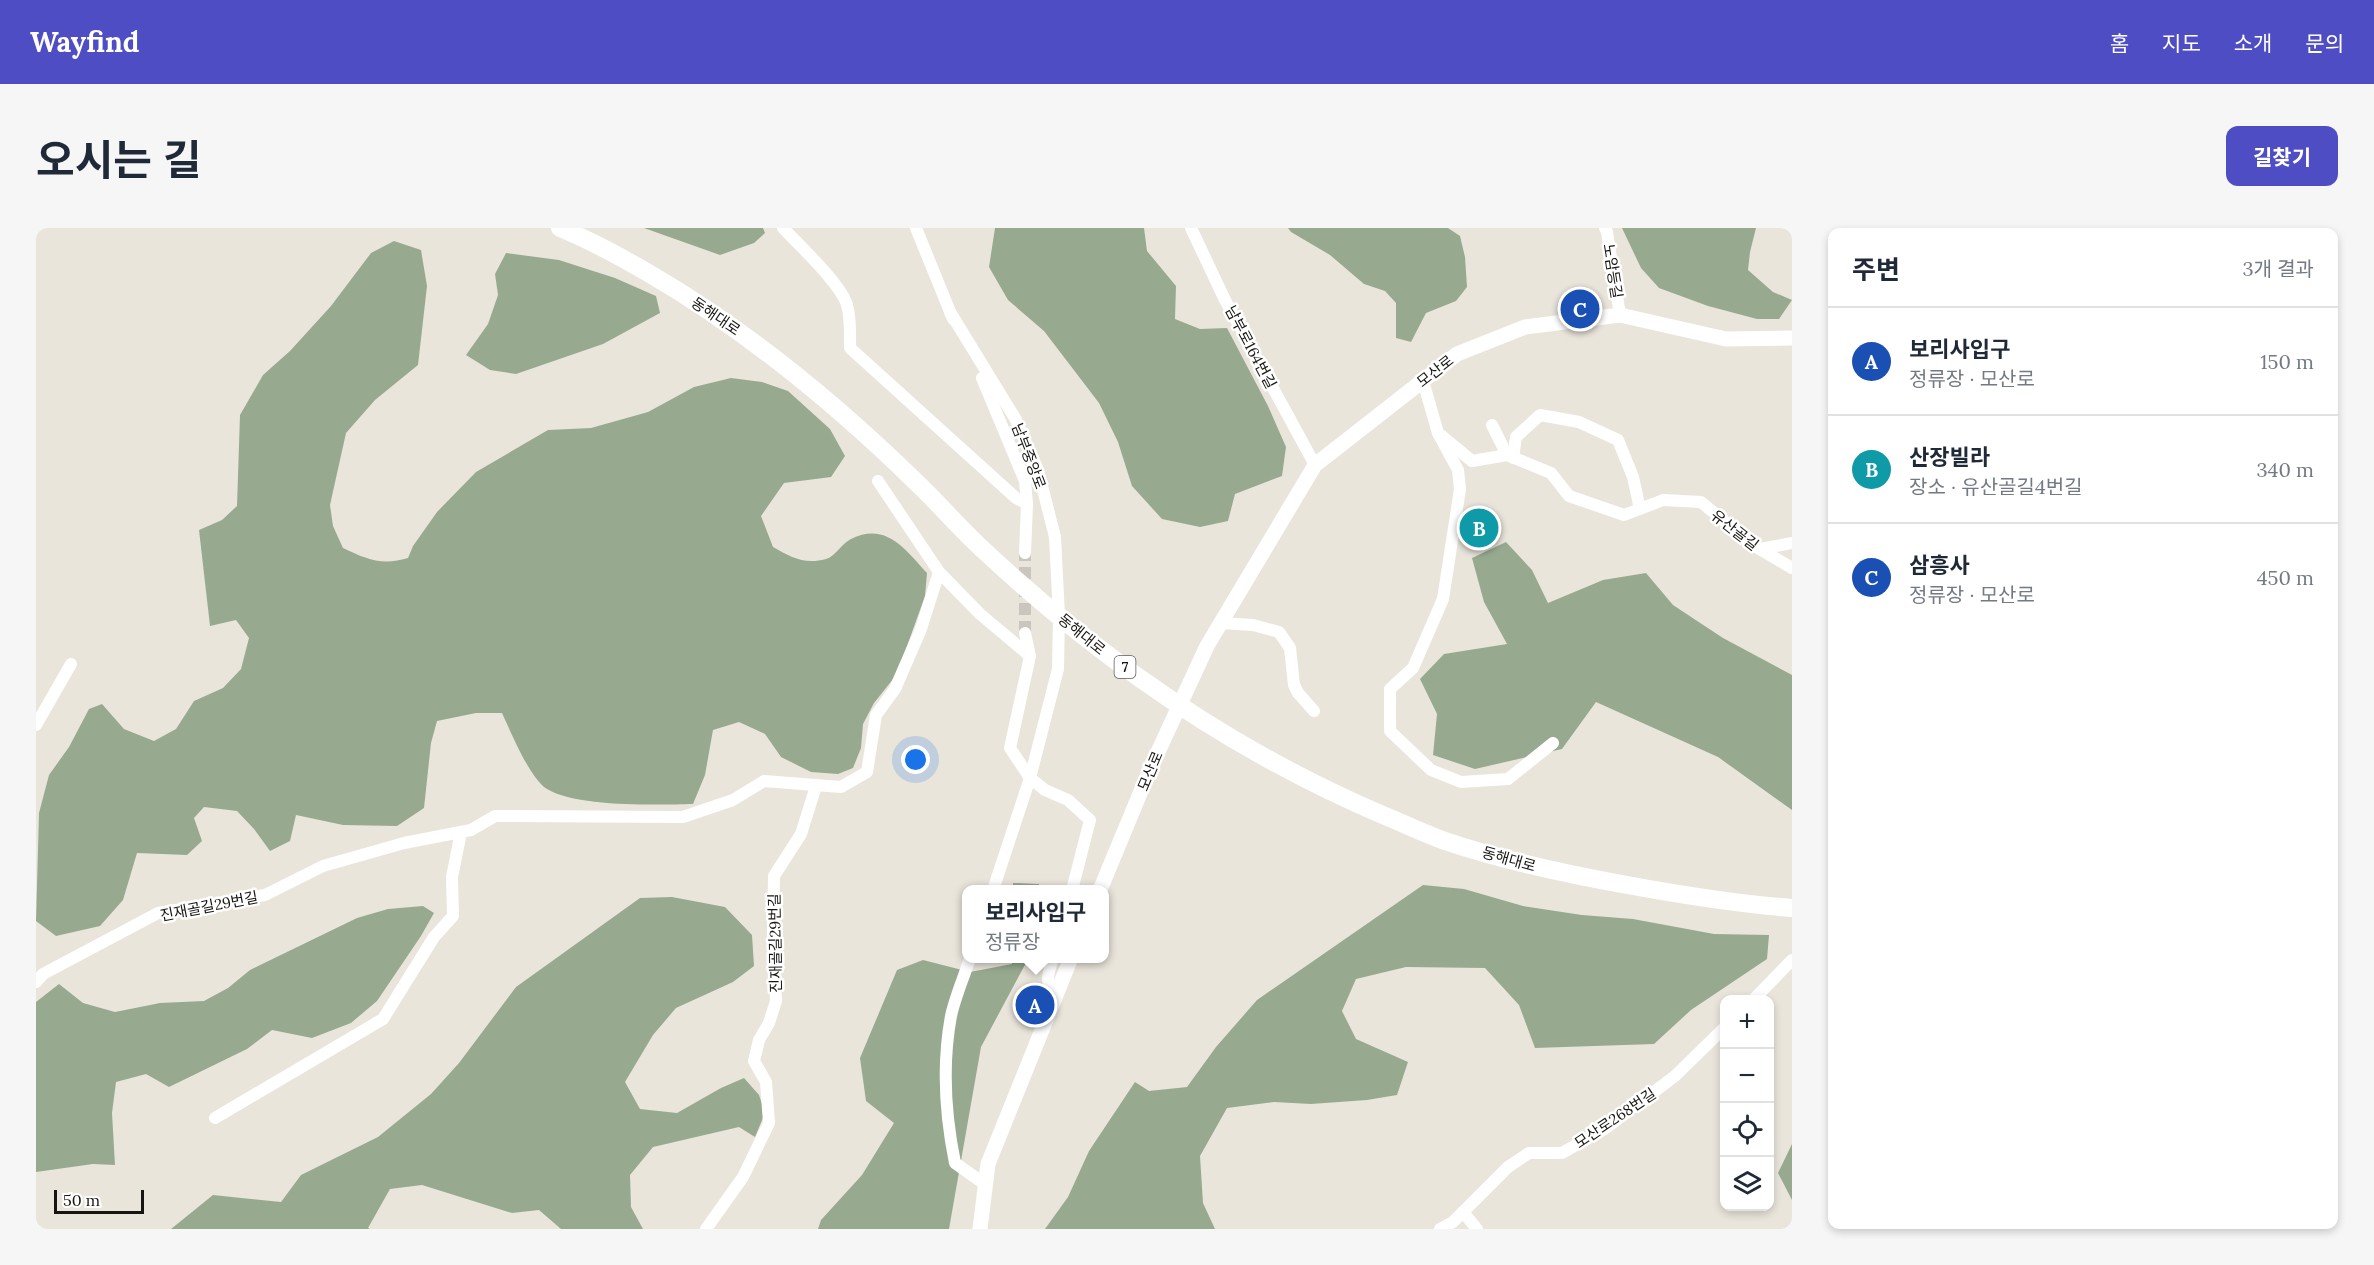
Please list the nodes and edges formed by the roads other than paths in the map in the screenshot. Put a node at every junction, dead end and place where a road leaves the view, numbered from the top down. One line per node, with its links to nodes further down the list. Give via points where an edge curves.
1 (560, 228): 22 (main road, 동해대로 / 7, via 593,241 683,293 763,348 884,452 977,544)
2 (783, 228): 15 (street, via 820,266 846,303 850,348)
3 (916, 228): 6 (street, 남부중앙로)
4 (1191, 228): 13 (street, 남부로164번길, via 1225,300)
5 (1605, 228): 7 (street, 노암등길)
6 (950, 312): 15 (street, 남부중앙로, via 1021,470); 22 (street, 남부중앙로, via 1015,418 1038,470 1054,537)
7 (1620, 315): 8 (street, 모산로, via 1726,339); 9 (street, 모산로, via 1525,327 1457,354)
8 (1792, 338)
9 (1423, 381): 11 (street); 13 (street, 모산로)
10 (1492, 425): 12 (street)
11 (1438, 433): 12 (street, via 1472,461); 29 (street, via 1458,470 1460,489 1443,599 1413,668 1390,689 1390,731 1431,770 1461,782 1508,779)
12 (1510, 456): 16 (street, 유산골길, via 1551,473 1569,496 1624,515); 16 (street, via 1516,436 1540,416 1579,422 1618,440 1633,477)
13 (1315, 465): 23 (street, 모산로)
14 (878, 482): 21 (street)
15 (1027, 504): 19 (street, 남부중앙로)
16 (1640, 509): 18 (street, 유산골길, via 1663,500 1701,502)
17 (1792, 543): 18 (street)
18 (1760, 549): 20 (street, 유산골길)
19 (1026, 553)
20 (1792, 568)
21 (939, 572): 25 (street, via 980,614); 31 (street, 진재골길29번길, via 921,629 895,689 876,715 867,772 841,788)
22 (1059, 616): 30 (street, 남부중앙로, via 1059,669); 36 (main road, 동해대로 / 7, via 1104,653 1210,725 1341,797 1444,840 1553,871 1680,894)
23 (1221, 623): 27 (street, via 1279,632 1290,648 1294,686); 35 (street, 모산로, via 1192,675)
24 (1025, 633): 25 (street)
25 (1030, 656): 30 (street, via 1010,748)
26 (71, 664): 28 (street)
27 (1314, 711)
28 (36, 725)
29 (1553, 743)
30 (1030, 777): 33 (street, 남부중앙로); 34 (street, via 1045,790 1068,800 1090,820)
31 (816, 786): 32 (street, 진재골길29번길, via 764,781 733,800 683,817 495,816); 48 (street, 진재골길29번길, via 801,834 774,876 776,1000 754,1061 766,1082 769,1123 743,1178)
32 (461, 832): 41 (street, 진재골길29번길, via 323,866 265,895 158,914 43,974); 45 (street, via 452,876 453,916 434,937 383,1019)
33 (995, 885)
34 (1073, 885)
35 (1102, 885)
36 (1792, 908)
37 (1792, 960): 42 (street)
38 (968, 963): 46 (street, via 951,1014 946,1101 955,1163)
39 (1052, 963): 43 (street, via 1048,986)
40 (1069, 963): 43 (street)
41 (36, 982)
42 (1757, 995)
43 (1055, 996): 46 (street, via 988,1164)
44 (1720, 1033): 47 (street, 모산로268번길, via 1675,1076 1606,1128 1562,1153 1529,1153 1508,1167)
45 (215, 1118)
46 (986, 1185): 49 (street)
47 (1463, 1212): 50 (street, 모산로268번길); 51 (street)
48 (706, 1229)
49 (980, 1229)
50 (1440, 1229)
51 (1477, 1229)

